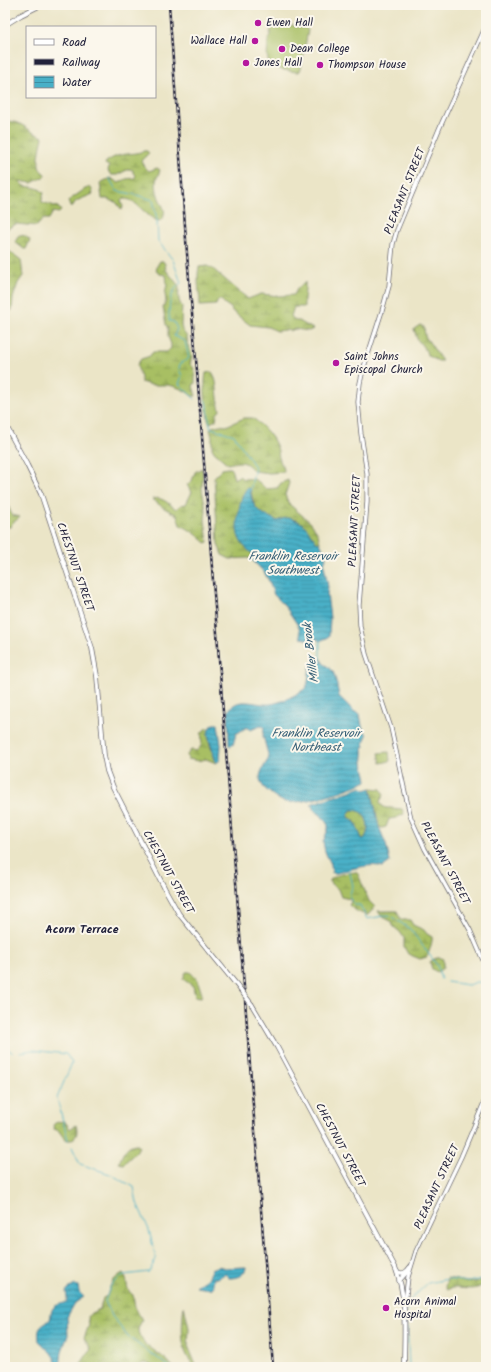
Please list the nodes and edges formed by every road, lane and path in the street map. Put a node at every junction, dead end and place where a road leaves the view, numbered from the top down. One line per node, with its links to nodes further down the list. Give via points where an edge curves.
1 (41, 5): 2 (main road)
2 (5, 25)
3 (486, 26): 5 (street, PLEASANT STREET, via 397,230 388,286 363,370 358,402 367,474 359,605 362,637 391,728 411,818 425,849 470,930)
4 (5, 424): 9 (main road, CHESTNUT STREET, bridge, via 41,494 92,648 105,760 113,787 180,914 252,1005 277,1047)
5 (486, 967)
6 (486, 1098): 7 (street, PLEASANT STREET)
7 (412, 1262): 8 (street, PLEASANT STREET); 10 (street, PLEASANT STREET)
8 (407, 1271): 9 (street, via 402,1274); 11 (street, PLEASANT STREET)
9 (397, 1272): 11 (main road, CHESTNUT STREET)
10 (408, 1277): 11 (street); 12 (street, PLEASANT STREET)
11 (400, 1282): 12 (main road, CHESTNUT STREET)
12 (404, 1308): 13 (main road, CHESTNUT STREET)
13 (404, 1365)

